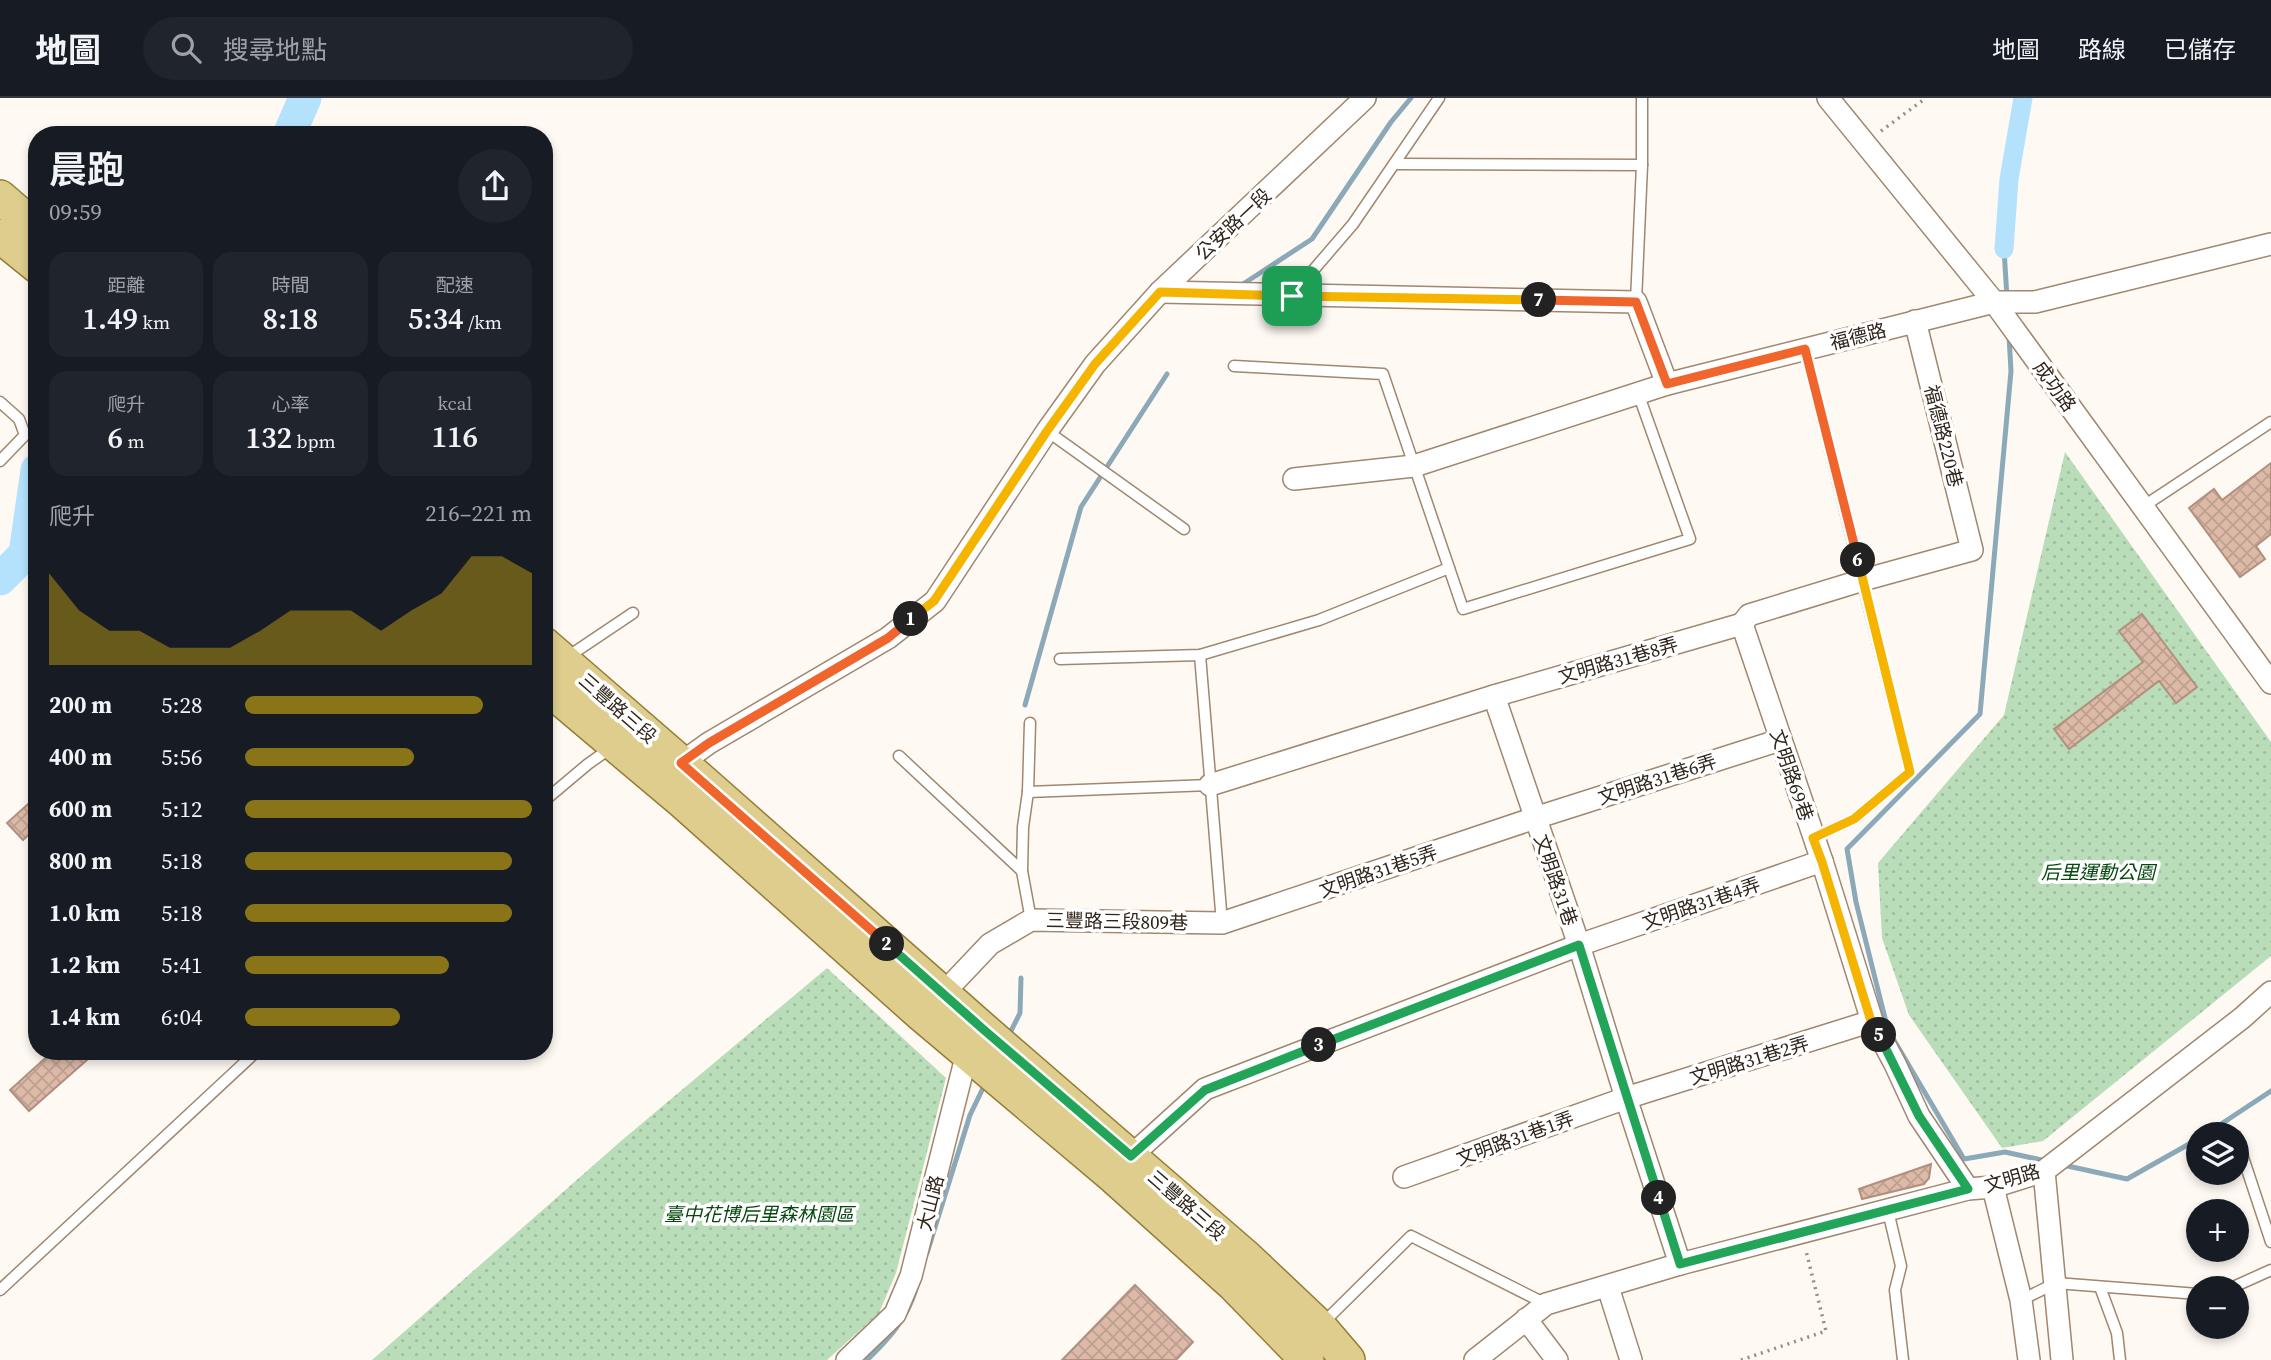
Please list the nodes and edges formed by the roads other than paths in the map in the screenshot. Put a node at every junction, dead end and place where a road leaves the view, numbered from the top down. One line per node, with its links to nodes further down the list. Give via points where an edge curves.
1 (1365, 98): 12 (street, 公安路一段)
2 (1439, 98): 5 (lane)
3 (1642, 98): 6 (lane)
4 (1828, 98): 15 (street, 成功路)
5 (1396, 164): 6 (lane); 13 (lane)
6 (1642, 165): 14 (lane)
7 (0, 199): 8 (main road)
8 (28, 222)
9 (0, 236): 11 (main road)
10 (2271, 244): 15 (street, 福德路, via 2035,302)
11 (28, 259)
12 (1160, 292): 13 (street); 23 (street, 公安路一段, via 1095,364)
13 (1292, 296): 14 (street)
14 (1636, 302): 19 (street)
15 (1994, 302): 16 (street, 福德路); 27 (street, 成功路)
16 (1915, 321): 17 (street, 福德路); 29 (street, 福德路220巷)
17 (1805, 349): 19 (street, 福德路); 31 (lane)
18 (1234, 366): 25 (lane, via 1383,374)
19 (1667, 384): 20 (street, 福德路)
20 (1638, 394): 25 (street, 福德路); 30 (lane, via 1690,539 1463,609)
21 (0, 402): 24 (lane, via 19,419 25,435)
22 (2271, 422): 27 (lane)
23 (1047, 431): 28 (lane); 45 (street, 公安路一段, via 934,601 888,638 709,743)
24 (0, 461)
25 (1414, 466): 26 (street, 福德路); 30 (lane)
26 (1294, 479)
27 (2144, 506): 39 (street, 成功路)
28 (1184, 529)
29 (1972, 550): 31 (street, 文明路31巷8弄)
30 (1449, 568): 34 (lane, via 1319,620)
31 (1863, 580): 33 (street, 文明路31巷8弄, via 1749,615); 50 (lane, via 1910,772 1854,819)
32 (633, 613): 36 (lane)
33 (1741, 624): 40 (street, 文明路31巷8弄); 42 (street, 文明路69巷)
34 (1200, 655): 35 (lane); 46 (lane)
35 (1060, 659)
36 (553, 662)
37 (553, 665): 45 (main road, 三豐路三段)
38 (553, 666): 43 (main road, 三豐路三段)
39 (2271, 683)
40 (1494, 696): 46 (street, 文明路31巷8弄); 49 (street, 文明路31巷)
41 (1030, 723): 47 (lane)
42 (1780, 740): 49 (street, 文明路31巷6弄); 50 (street, 文明路69巷)
43 (615, 745): 45 (main road, 三豐路三段); 48 (lane)
44 (899, 756): 52 (lane)
45 (672, 774): 57 (main road, 三豐路三段)
46 (1210, 785): 47 (lane); 54 (lane)
47 (1028, 792): 52 (lane)
48 (553, 793)
49 (1535, 818): 54 (street, 文明路31巷5弄); 55 (street, 文明路31巷)
50 (1813, 838): 51 (street, 文明路69巷)
51 (1822, 862): 55 (street, 文明路31巷4弄); 58 (street, 文明路69巷)
52 (1022, 871): 53 (lane)
53 (1031, 920): 54 (street, 三豐路三段809巷); 57 (street, 三豐路三段809巷, via 990,944)
54 (1222, 923)
55 (1579, 945): 61 (street, 文明路31巷); 62 (street, 文明路31巷4弄, via 1205,1090)
56 (2271, 992): 63 (street, 文明路)
57 (932, 1004): 59 (main road, 三豐路三段)
58 (1871, 1021): 61 (street, 文明路31巷2弄); 67 (street, 文明路69巷, via 1919,1116)
59 (976, 1042): 62 (main road, 三豐路三段); 82 (street, 大山路, via 911,1276 895,1314)
60 (247, 1060): 76 (lane)
61 (1626, 1098): 65 (street, 文明路31巷1弄); 70 (street, 文明路31巷)
62 (1123, 1167): 81 (main road, 三豐路三段, via 1246,1257)
63 (2044, 1171): 66 (street, 文明路); 73 (street)
64 (2249, 1175): 69 (lane)
65 (1404, 1177)
66 (1993, 1187): 67 (street, 文明路); 78 (street)
67 (1968, 1189): 68 (street, 文明路)
68 (1888, 1211): 70 (street, 文明路); 87 (lane, via 1901,1266 1895,1290)
69 (2271, 1242)
70 (1680, 1264): 74 (street, 文明路)
71 (2271, 1270): 72 (lane)
72 (2249, 1280)
73 (2056, 1283): 75 (lane); 78 (lane); 89 (street)
74 (1608, 1287): 79 (street, 文明路); 86 (street)
75 (2100, 1287): 77 (lane); 90 (lane)
76 (0, 1290)
77 (2186, 1293)
78 (2021, 1300): 88 (street)
79 (1546, 1304): 80 (street, 文明路); 81 (lane, via 1411,1236)
80 (1526, 1319): 84 (street, 文明路); 85 (street)
81 (1313, 1346): 83 (main road, 三豐路三段)
82 (847, 1360)
83 (1348, 1360)
84 (1475, 1360)
85 (1557, 1360)
86 (1631, 1360)
87 (1903, 1360)
88 (2029, 1360)
89 (2062, 1360)
90 (2120, 1360)

